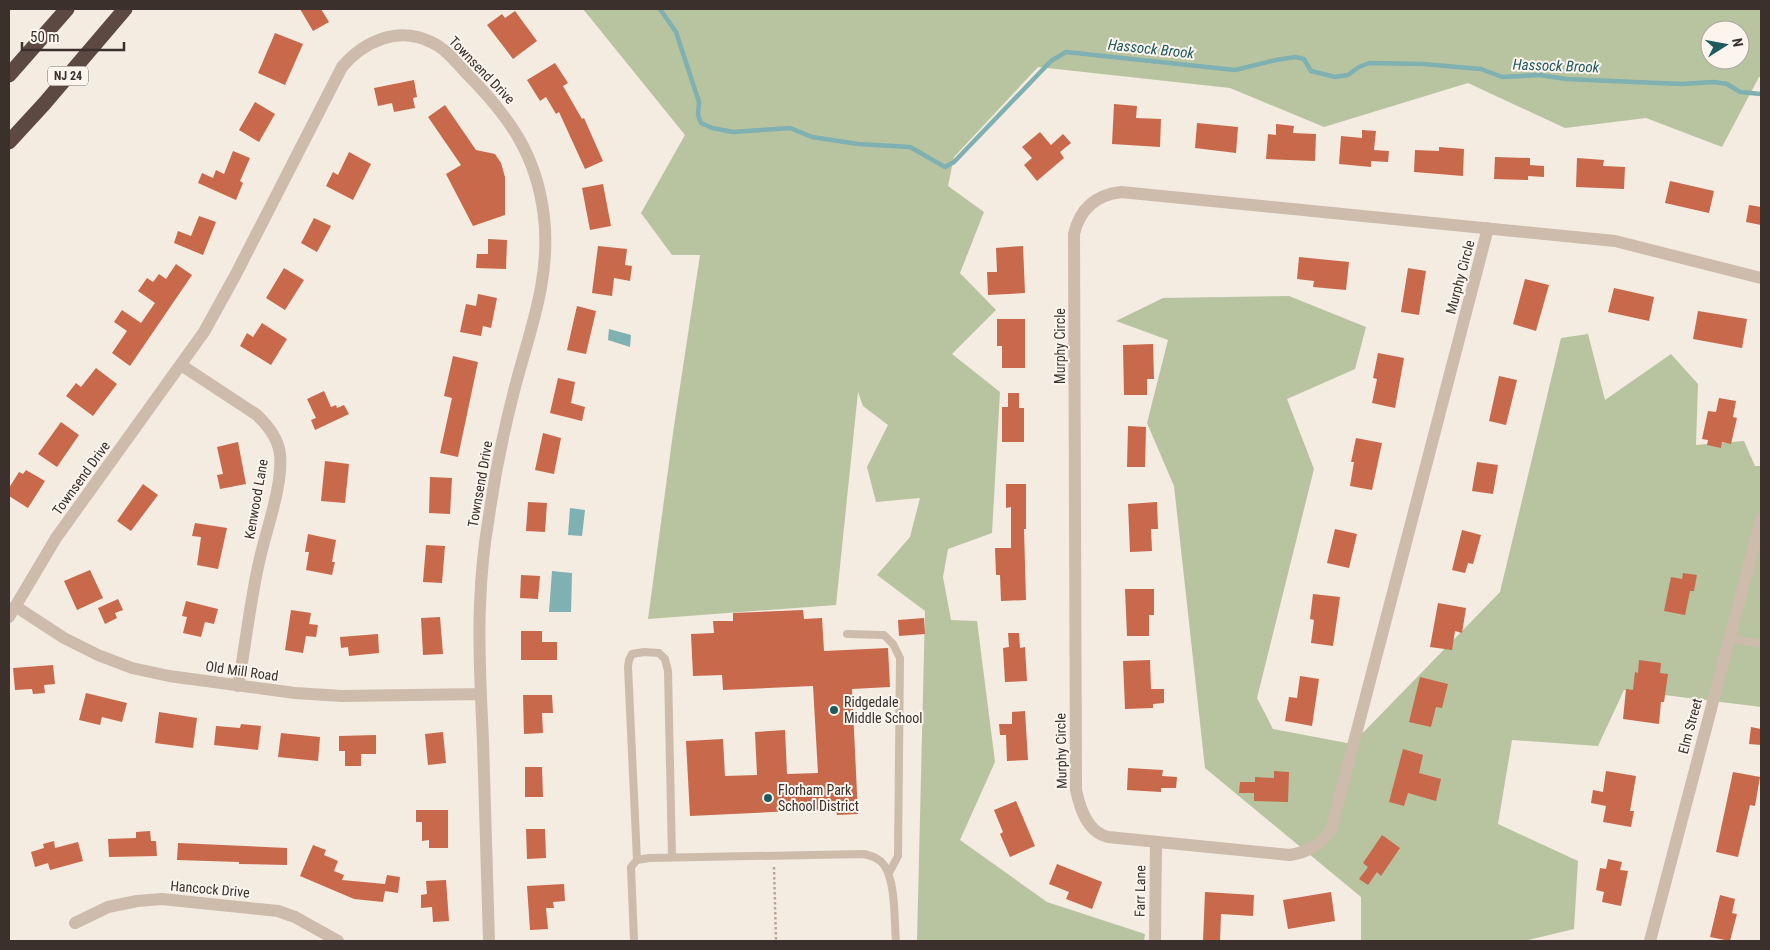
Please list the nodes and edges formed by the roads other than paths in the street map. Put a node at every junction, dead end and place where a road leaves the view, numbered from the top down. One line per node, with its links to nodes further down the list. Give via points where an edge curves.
1 (67, 9): 3 (highway)
2 (125, 9): 4 (highway, NJ 24)
3 (9, 75)
4 (9, 142)
5 (1488, 228): 6 (street, Murphy Circle, via 1615,241); 15 (street, Murphy Circle, via 1331,830 1314,848 1290,855); 15 (street, Murphy Circle, via 1121,192 1097,198 1082,214 1074,234 1076,790 1084,816 1098,834 1108,838)
6 (1761, 278)
7 (181, 365): 9 (street, Townsend Drive, via 56,538); 13 (street, Kenwood Lane, via 258,415 275,437 280,452 280,467); 14 (street, Townsend Drive, via 208,324 342,67 352,55 379,39 394,36 425,39 445,51 492,99 523,146 540,193 546,249 542,288 506,424 488,517 480,604)
8 (1761, 518): 11 (street, Elm Street)
9 (12, 611): 13 (street, Old Mill Road, via 132,668)
10 (847, 634): 18 (lane, via 884,635 900,658 898,856)
11 (1729, 638): 12 (lane); 25 (street, Elm Street)
12 (1761, 644)
13 (238, 686): 14 (street, Old Mill Road, via 342,696)
14 (481, 694): 21 (street, Townsend Drive)
15 (1156, 842): 24 (street, Farr Lane)
16 (672, 857): 17 (lane); 17 (lane, via 668,671 659,653 644,652 632,654 628,667); 18 (lane, via 864,854 874,856)
17 (637, 860): 22 (lane, via 631,867)
18 (888, 873): 23 (lane)
19 (75, 923): 20 (street, Hancock Drive, via 108,906 162,899 278,911 296,917)
20 (338, 941)
21 (489, 941)
22 (634, 941)
23 (896, 941)
24 (1155, 941)
25 (1650, 941)

